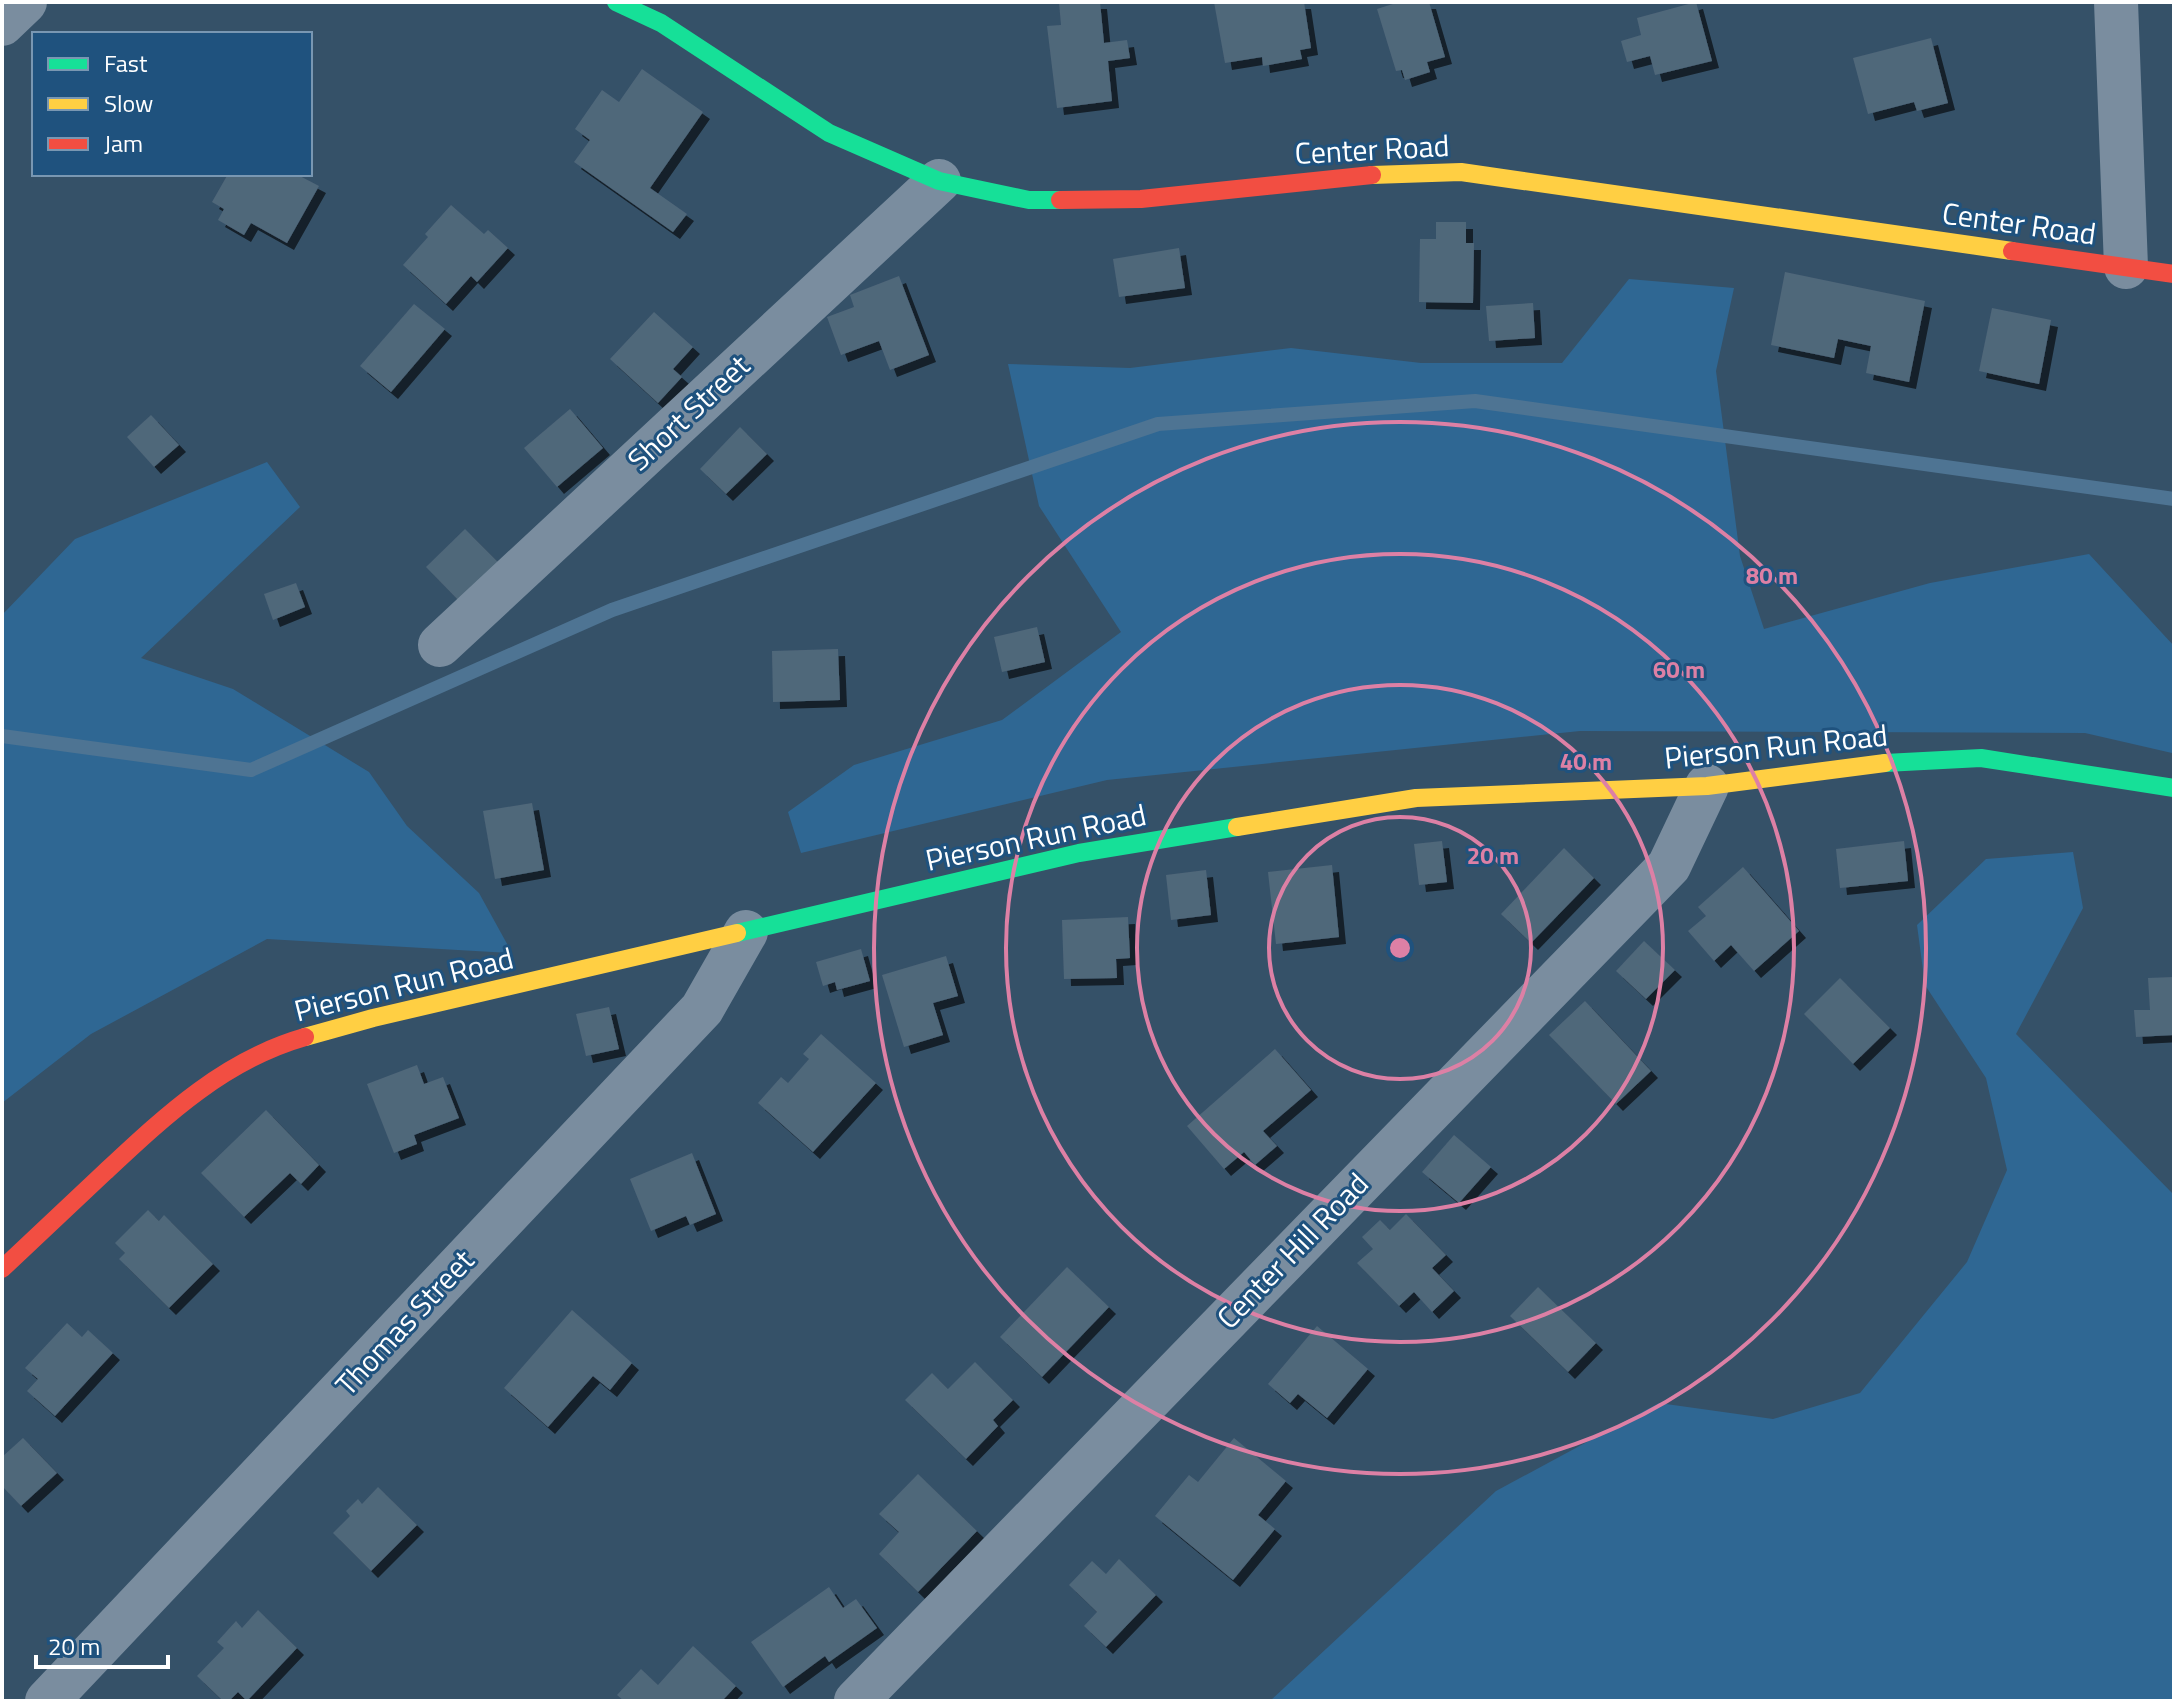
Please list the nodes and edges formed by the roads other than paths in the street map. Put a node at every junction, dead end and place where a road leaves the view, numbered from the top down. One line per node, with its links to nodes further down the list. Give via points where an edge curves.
1 (25, 2): 4 (street)
2 (616, 2): 5 (street, Center Road, via 661,23 829,133)
3 (2116, 2): 6 (street)
4 (2, 24)
5 (939, 181): 6 (street, Center Road, via 1029,200 1141,199 1362,175 1461,172); 8 (street, Short Street)
6 (2126, 267): 7 (street, Center Road)
7 (2174, 274)
8 (440, 645)
9 (1707, 786): 10 (street, Pierson Run Road, via 1897,761 1981,758); 11 (street, Pierson Run Road, via 1416,798 1079,853); 14 (street, Center Hill Road, via 1669,866)
10 (2174, 788)
11 (746, 932): 12 (street, Pierson Run Road, via 278,1045 226,1071 167,1114); 13 (street, Thomas Street, via 702,1009)
12 (2, 1269)
13 (47, 1701)
14 (856, 1701)

